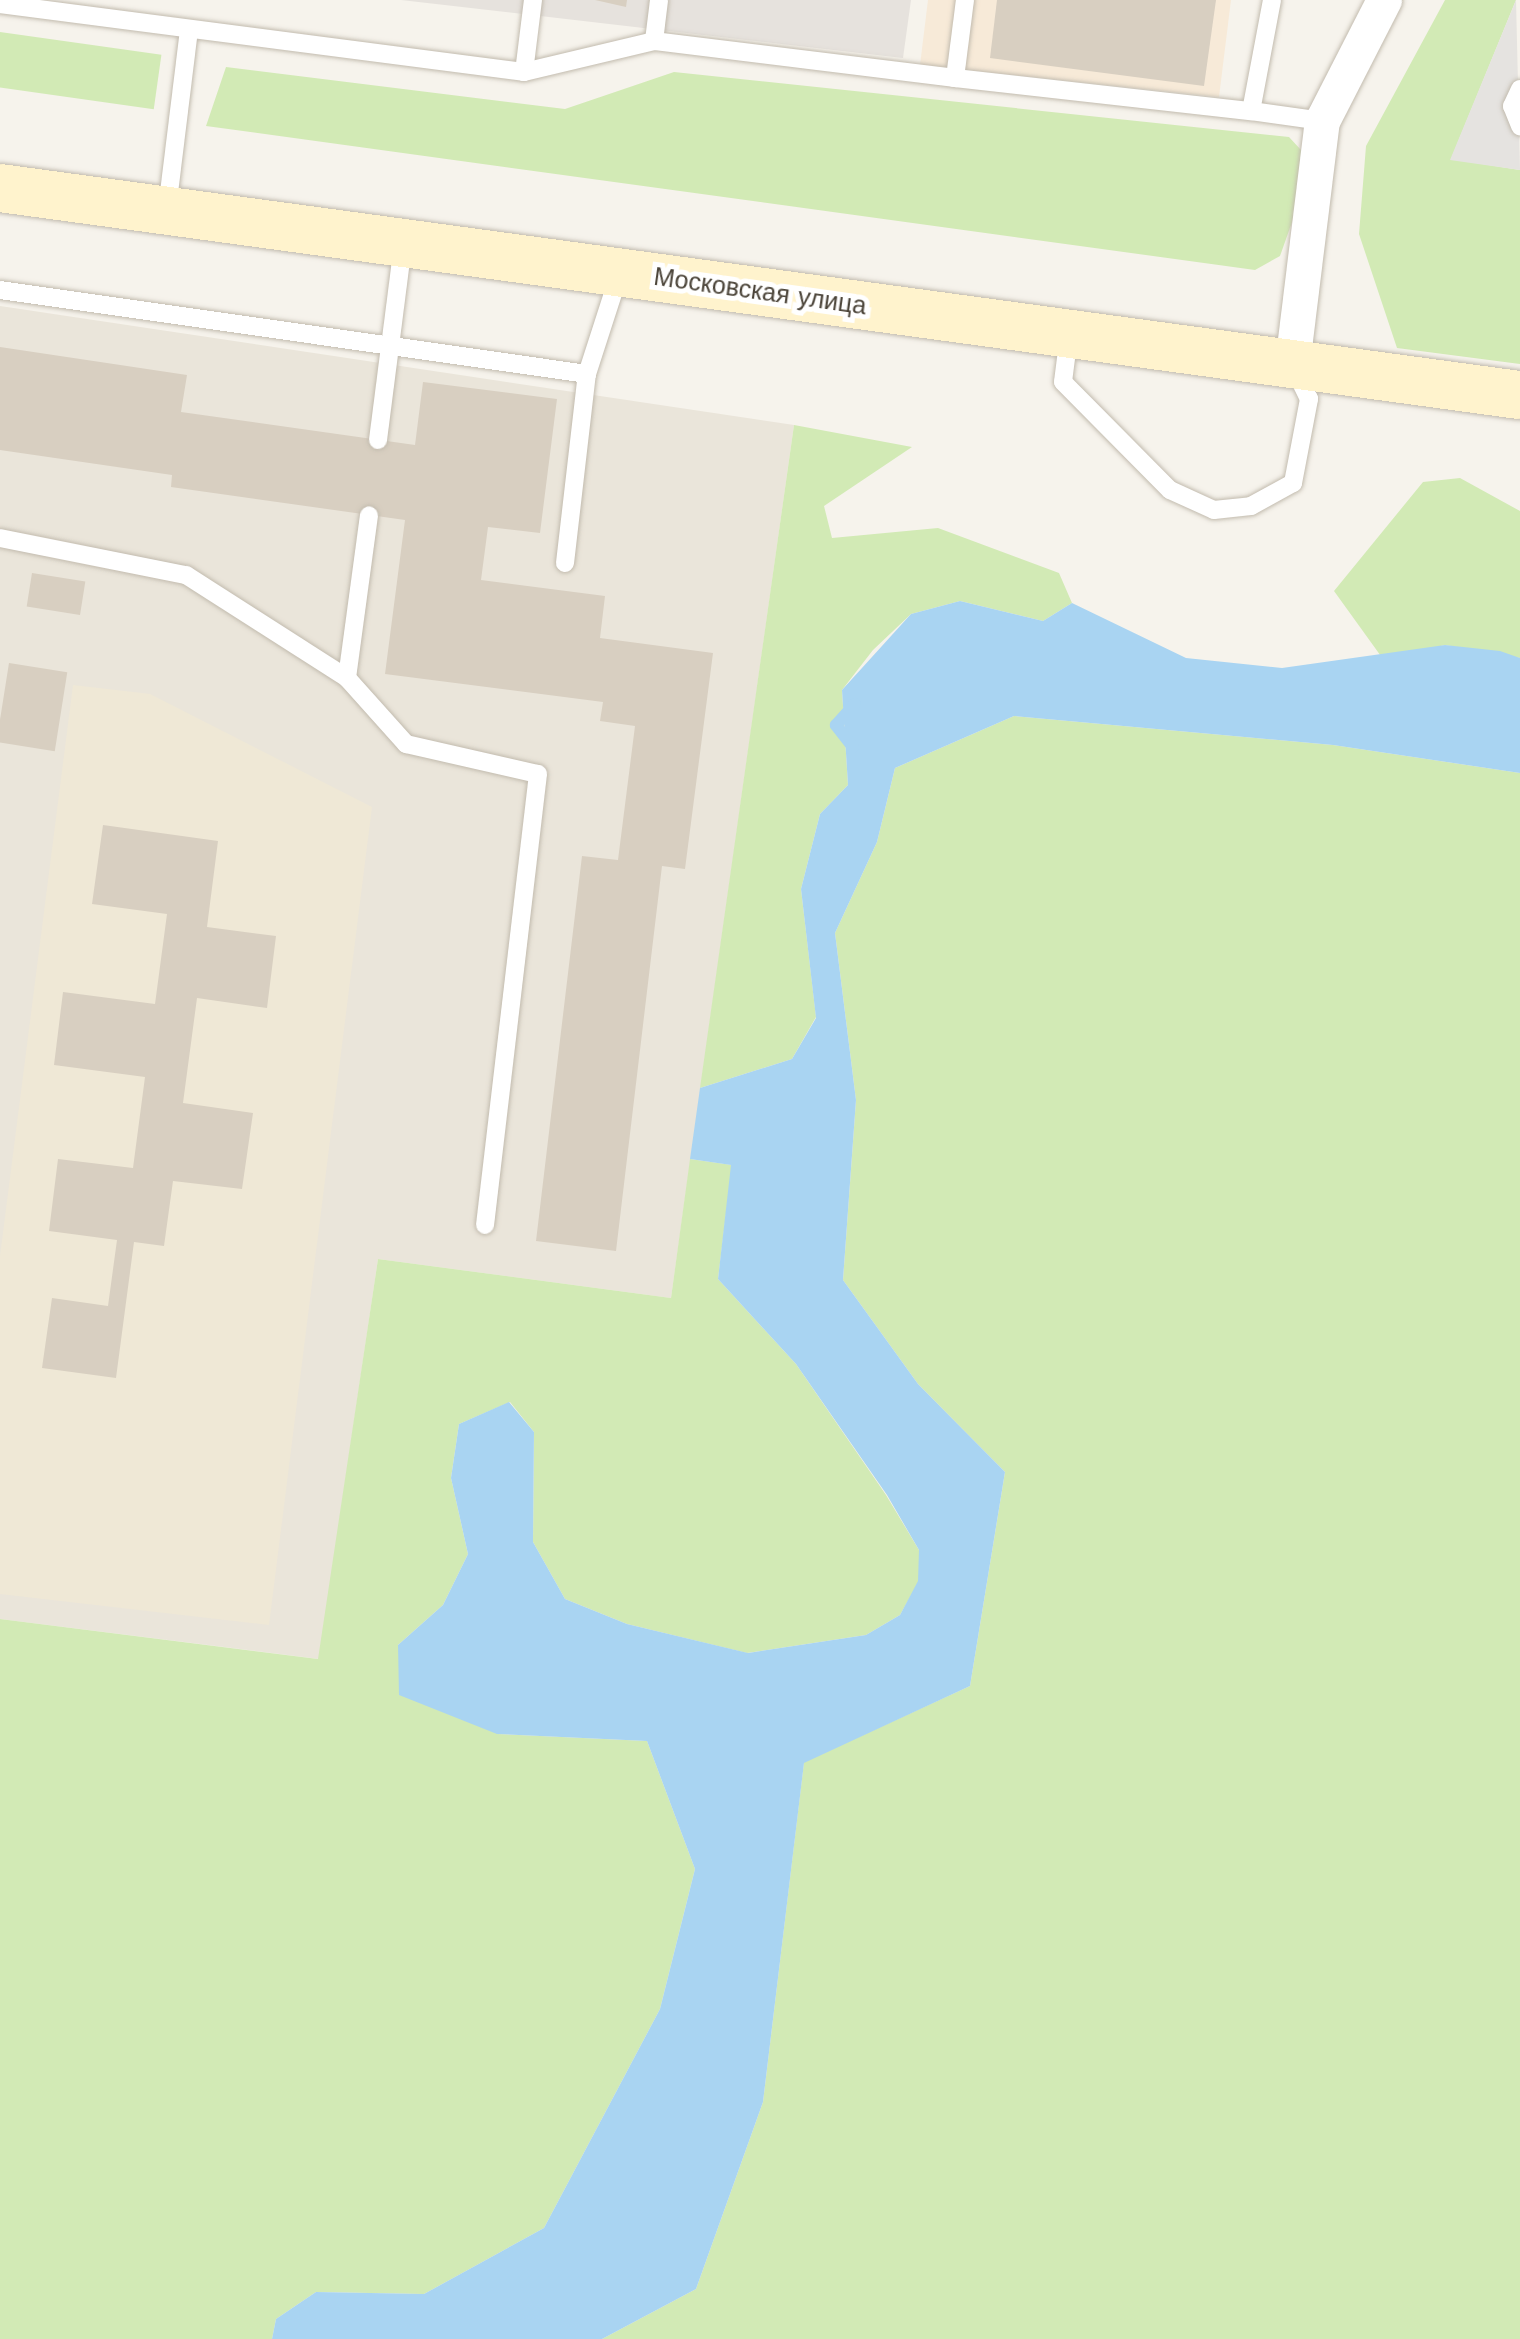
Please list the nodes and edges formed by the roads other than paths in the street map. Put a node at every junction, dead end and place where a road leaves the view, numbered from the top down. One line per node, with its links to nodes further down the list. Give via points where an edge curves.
1 (533, 0): 9 (lane)
2 (659, 0): 8 (lane)
3 (964, 0): 10 (lane)
4 (1272, 0): 12 (lane)
5 (1384, 0): 13 (street)
6 (0, 4): 7 (lane)
7 (189, 30): 9 (lane); 16 (lane)
8 (654, 41): 9 (lane); 10 (lane)
9 (524, 72)
10 (955, 78): 12 (lane)
11 (1520, 89): 14 (lane, via 1512,106)
12 (1251, 111): 13 (lane)
13 (1322, 122): 22 (street)
14 (1520, 126)
15 (0, 188): 16 (main road, Московская улица)
16 (167, 211): 17 (main road, Московская улица)
17 (403, 244): 18 (main road, Московская улица); 21 (lane)
18 (620, 272): 20 (main road, Московская улица); 23 (lane)
19 (0, 290): 21 (lane)
20 (1069, 334): 22 (main road, Московская улица); 22 (lane, via 1063,382 1170,490 1214,510 1250,506 1293,483 1309,400)
21 (390, 346): 23 (lane); 25 (lane)
22 (1292, 364): 24 (main road, Московская улица)
23 (587, 374): 28 (lane)
24 (1520, 396)
25 (378, 440)
26 (368, 515): 29 (lane)
27 (0, 538): 29 (lane, via 186,576)
28 (565, 563)
29 (347, 678): 30 (lane, via 406,744 538,774)
30 (485, 1226)

